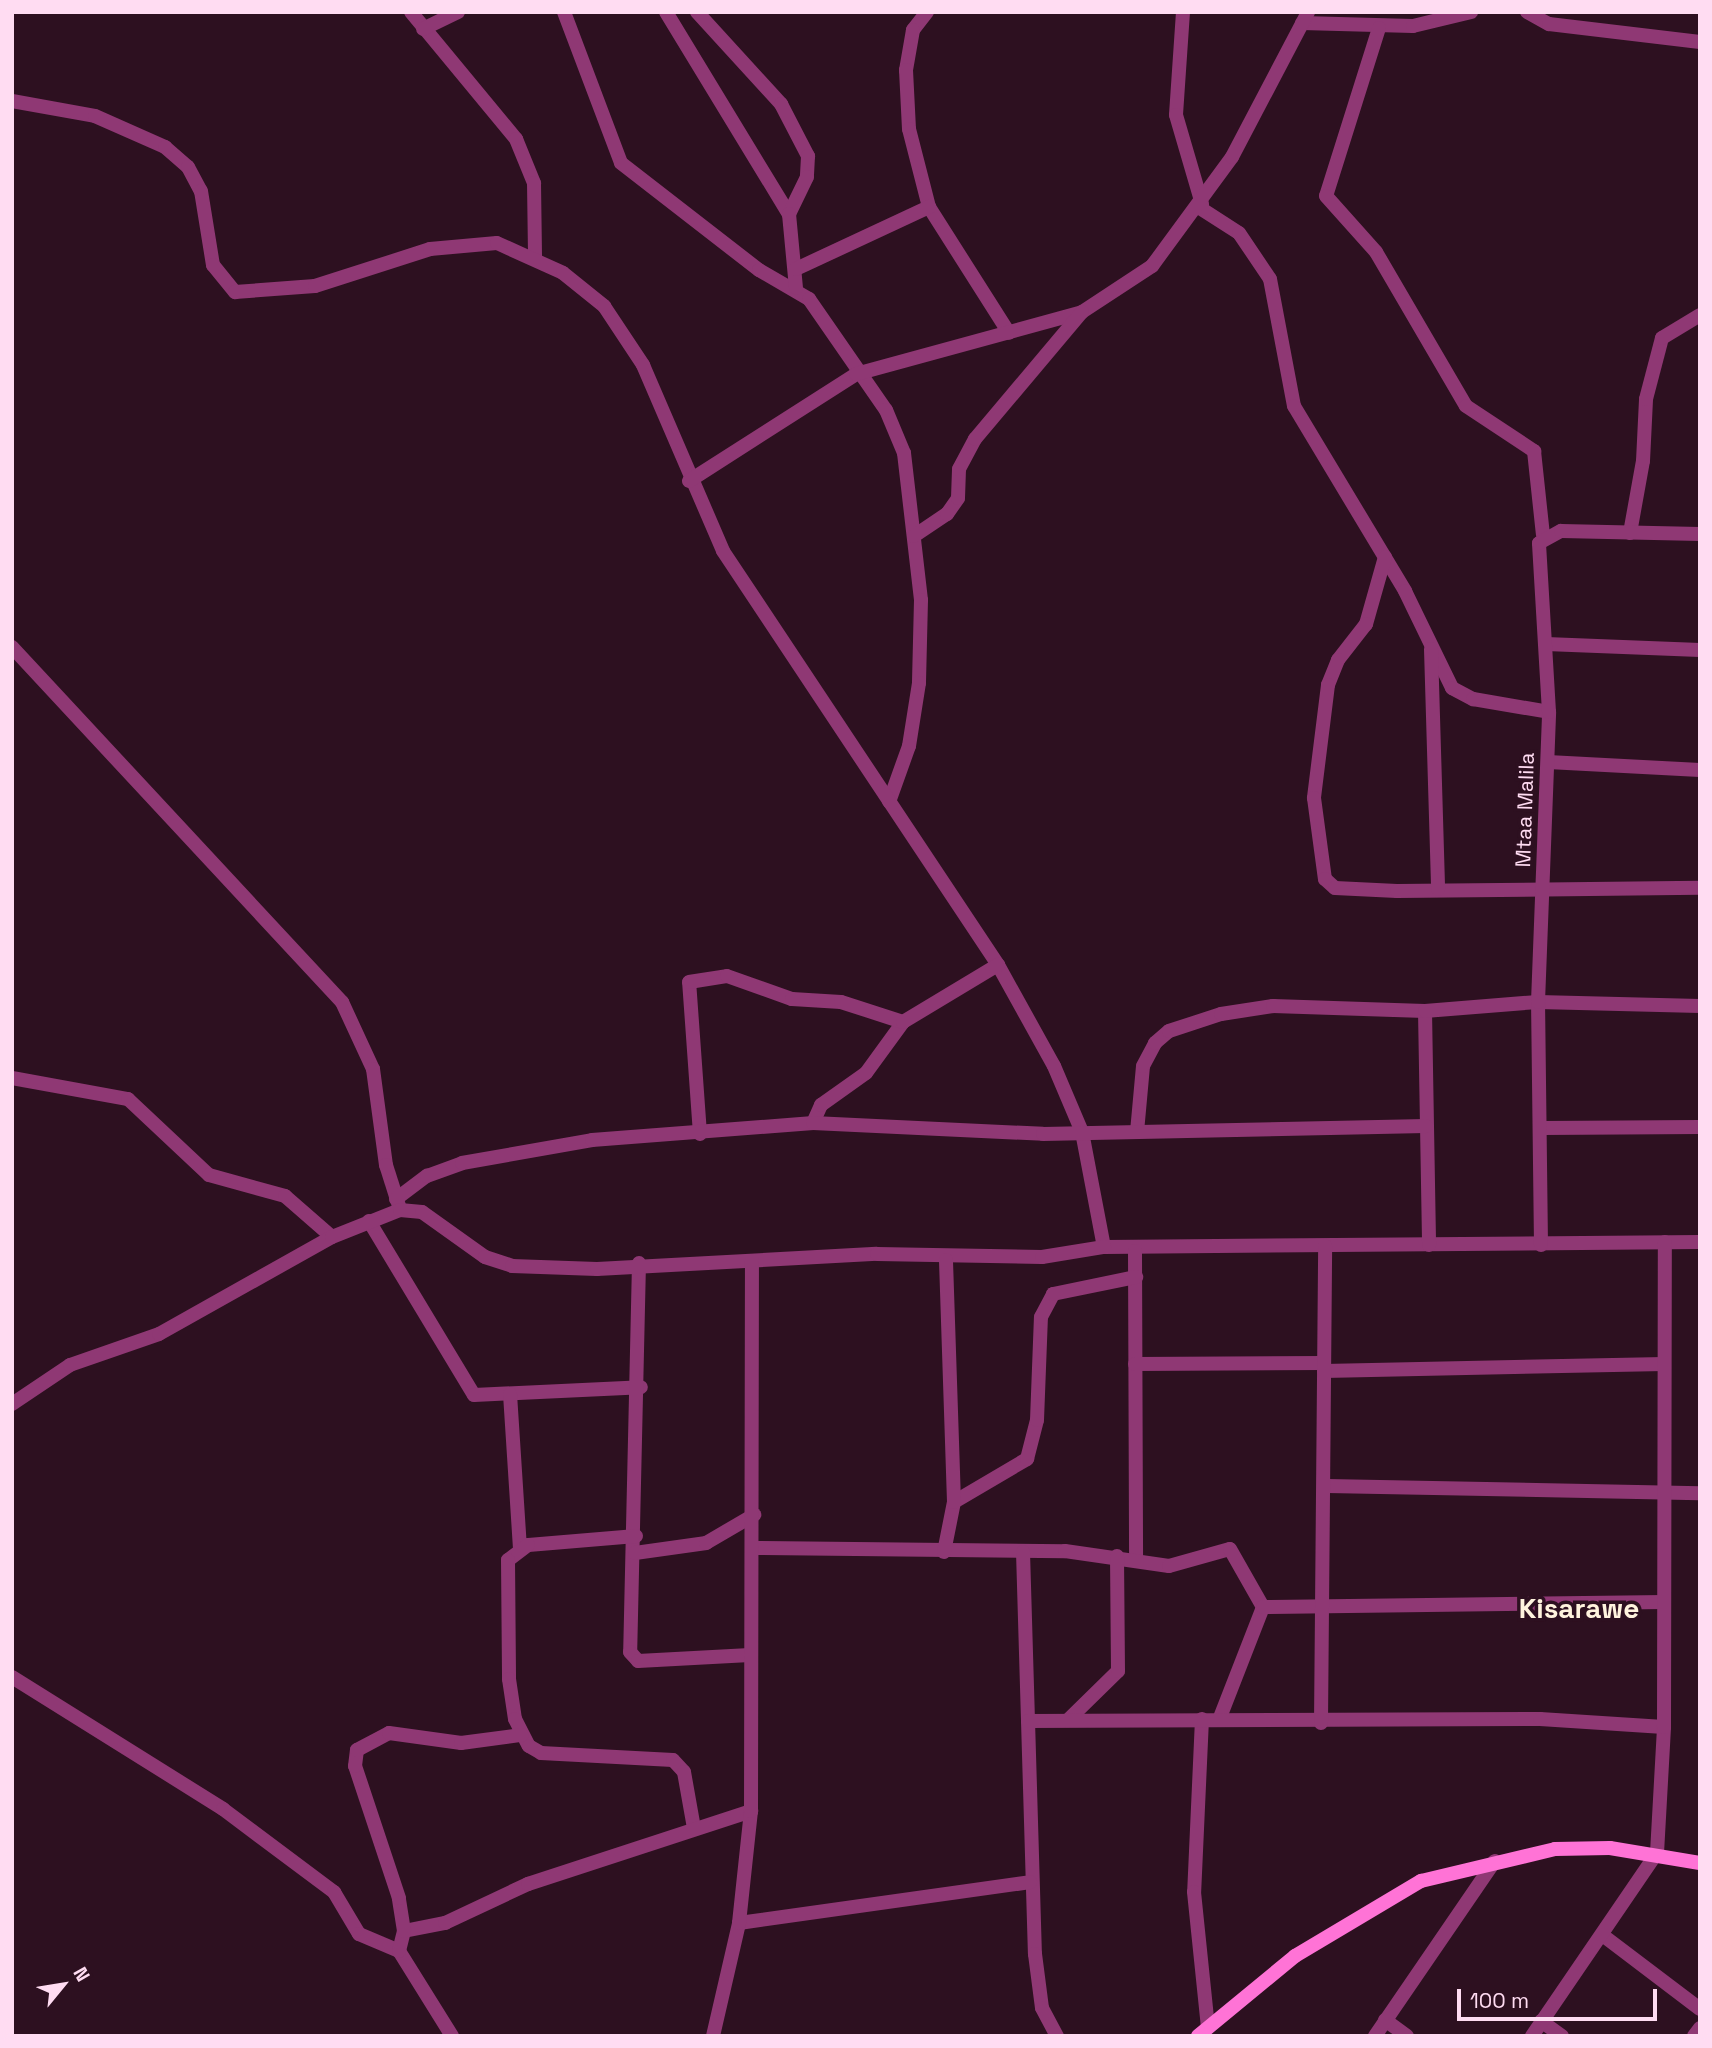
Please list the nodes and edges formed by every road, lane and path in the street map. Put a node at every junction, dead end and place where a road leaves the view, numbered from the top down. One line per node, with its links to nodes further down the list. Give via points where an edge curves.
1 (411, 12): 14 (street)
2 (458, 12): 14 (street)
3 (564, 12): 22 (street, via 621,163 759,270)
4 (666, 12): 19 (street)
5 (697, 12): 19 (street, via 762,80 802,142 807,177)
6 (927, 12): 18 (street, via 914,30 906,70 909,129)
7 (1183, 12): 17 (street, via 1176,115)
8 (1471, 12): 12 (street)
9 (1527, 12): 13 (street)
10 (1582, 12): 13 (street)
11 (1305, 18): 12 (street); 17 (street)
12 (1380, 28): 30 (street, Mtaa Malila, via 1326,196 1376,252 1466,406 1534,451)
13 (1577, 28): 15 (street)
14 (423, 29): 20 (street, via 516,139 534,183)
15 (1700, 42)
16 (12, 101): 20 (street, via 95,116 165,147 188,167 201,191 213,265 235,292 315,286 462,243 497,243)
17 (1201, 206): 23 (street, via 1152,266); 32 (street, via 1239,233 1270,279 1294,406)
18 (929, 207): 21 (street); 25 (street)
19 (789, 214): 21 (street)
20 (535, 257): 27 (street, via 604,306 621,327)
21 (796, 269): 22 (street)
22 (796, 288): 26 (street, via 810,299)
23 (1082, 312): 25 (street); 31 (street, via 975,439 959,469 953,506)
24 (1700, 314): 28 (street, via 1662,338 1646,399 1643,461)
25 (1009, 333): 26 (street)
26 (856, 374): 27 (street); 31 (street, via 886,410 904,453)
27 (689, 481): 40 (street, via 723,551)
28 (1630, 533): 29 (street); 30 (street)
29 (1700, 534)
30 (1543, 535): 33 (street, Mtaa Malila, via 1537,560)
31 (914, 536): 40 (street, via 919,682 909,746)
32 (1385, 557): 35 (street); 43 (street, via 1366,624 1338,660 1328,685 1314,798 1315,843 1325,879 1335,888)
33 (1546, 644): 36 (street); 37 (street, Mtaa Malila)
34 (12, 647): 57 (street, via 342,1002 373,1069)
35 (1431, 647): 37 (street, via 1458,693); 43 (street)
36 (1700, 650)
37 (1549, 712): 38 (street, Mtaa Malila)
38 (1548, 762): 39 (street); 41 (street, Mtaa Malila)
39 (1700, 770)
40 (890, 802): 44 (street)
41 (1544, 885): 42 (street); 43 (street); 45 (street, Mtaa Malila)
42 (1700, 888)
43 (1438, 889)
44 (998, 965): 48 (street); 54 (street, via 1054,1066)
45 (1538, 1002): 46 (street); 47 (street); 53 (street, Mtaa Malila)
46 (1700, 1006)
47 (1425, 1011): 51 (street); 55 (street, via 1273,1006 1168,1031 1143,1066)
48 (903, 1022): 50 (street, via 866,1073 821,1105); 56 (street, via 841,1002 792,999 727,976 689,982)
49 (12, 1078): 59 (street, via 128,1099 208,1175 285,1196)
50 (813, 1123): 54 (street); 56 (street)
51 (1426, 1126): 55 (street); 62 (street)
52 (1700, 1126): 53 (street)
53 (1542, 1128): 63 (street, Mtaa Malila)
54 (1082, 1132): 55 (street); 65 (street)
55 (1137, 1132)
56 (699, 1134): 57 (street, via 592,1140 462,1163 427,1176)
57 (398, 1205): 58 (street); 69 (street, via 422,1212 485,1257 513,1266)
58 (369, 1221): 59 (street); 75 (street, via 474,1395)
59 (332, 1237): 76 (street, via 159,1334 70,1365)
60 (1700, 1241): 61 (street)
61 (1665, 1242): 63 (street); 72 (street)
62 (1429, 1245): 63 (street); 64 (street)
63 (1541, 1245)
64 (1325, 1246): 66 (street); 73 (street)
65 (1104, 1247): 66 (street); 67 (street)
66 (1135, 1251): 70 (street)
67 (946, 1260): 68 (street, via 877,1254); 80 (street)
68 (751, 1261): 69 (street); 81 (street)
69 (639, 1263): 74 (street)
70 (1136, 1277): 71 (street); 80 (street, via 1075,1285 1045,1304 1037,1420 1027,1459)
71 (1135, 1364): 73 (street); 89 (street)
72 (1664, 1364): 73 (street); 78 (street)
73 (1324, 1367): 77 (street)
74 (641, 1387): 75 (street); 82 (street)
75 (510, 1394): 83 (street)
76 (12, 1404)
77 (1326, 1486): 78 (street); 91 (street)
78 (1661, 1492): 79 (street); 90 (street)
79 (1700, 1493)
80 (954, 1502): 85 (street)
81 (754, 1515): 84 (street); 87 (street, via 706,1543)
82 (636, 1536): 83 (street); 87 (street)
83 (520, 1548): 101 (street, via 508,1560 508,1601 509,1679)
84 (755, 1548): 85 (street); 93 (street)
85 (944, 1552): 86 (street)
86 (1023, 1552): 88 (street); 98 (street)
87 (635, 1553): 93 (street, via 632,1659)
88 (1117, 1556): 89 (street); 96 (street, via 1118,1671)
89 (1136, 1561): 92 (street, via 1192,1564 1230,1549)
90 (1664, 1602): 91 (street); 100 (street)
91 (1322, 1605): 92 (street); 99 (street)
92 (1264, 1607): 97 (street)
93 (750, 1655): 102 (street)
94 (12, 1677): 111 (street, via 223,1809 334,1892 359,1934)
95 (1202, 1719): 96 (street); 97 (street); 116 (street, via 1194,1892)
96 (1068, 1720): 98 (street)
97 (1219, 1720): 99 (street)
98 (1028, 1721): 107 (street)
99 (1321, 1723): 100 (street, via 1540,1719)
100 (1664, 1727): 104 (street)
101 (521, 1735): 103 (street, via 541,1753 673,1760 684,1772); 109 (street, via 461,1743 389,1734 357,1750 355,1766)
102 (751, 1811): 103 (street); 108 (street)
103 (694, 1828): 109 (street, via 528,1885 445,1923)
104 (1657, 1853): 105 (main road, via 1555,1849); 106 (main road); 110 (street)
105 (1495, 1861): 113 (street); 116 (main road, via 1421,1881 1349,1920)
106 (1700, 1863)
107 (1030, 1882): 108 (street); 119 (street, via 1042,2008)
108 (739, 1923): 118 (street)
109 (404, 1931): 111 (street)
110 (1605, 1937): 112 (street); 114 (street)
111 (399, 1951): 117 (street)
112 (1700, 2009)
113 (1385, 2020): 120 (street); 121 (street)
114 (1541, 2021): 122 (street); 123 (street)
115 (1700, 2028): 124 (street)
116 (1203, 2032)
117 (452, 2036)
118 (713, 2036)
119 (1057, 2036)
120 (1375, 2036)
121 (1407, 2036)
122 (1532, 2036)
123 (1562, 2036)
124 (1694, 2036)

